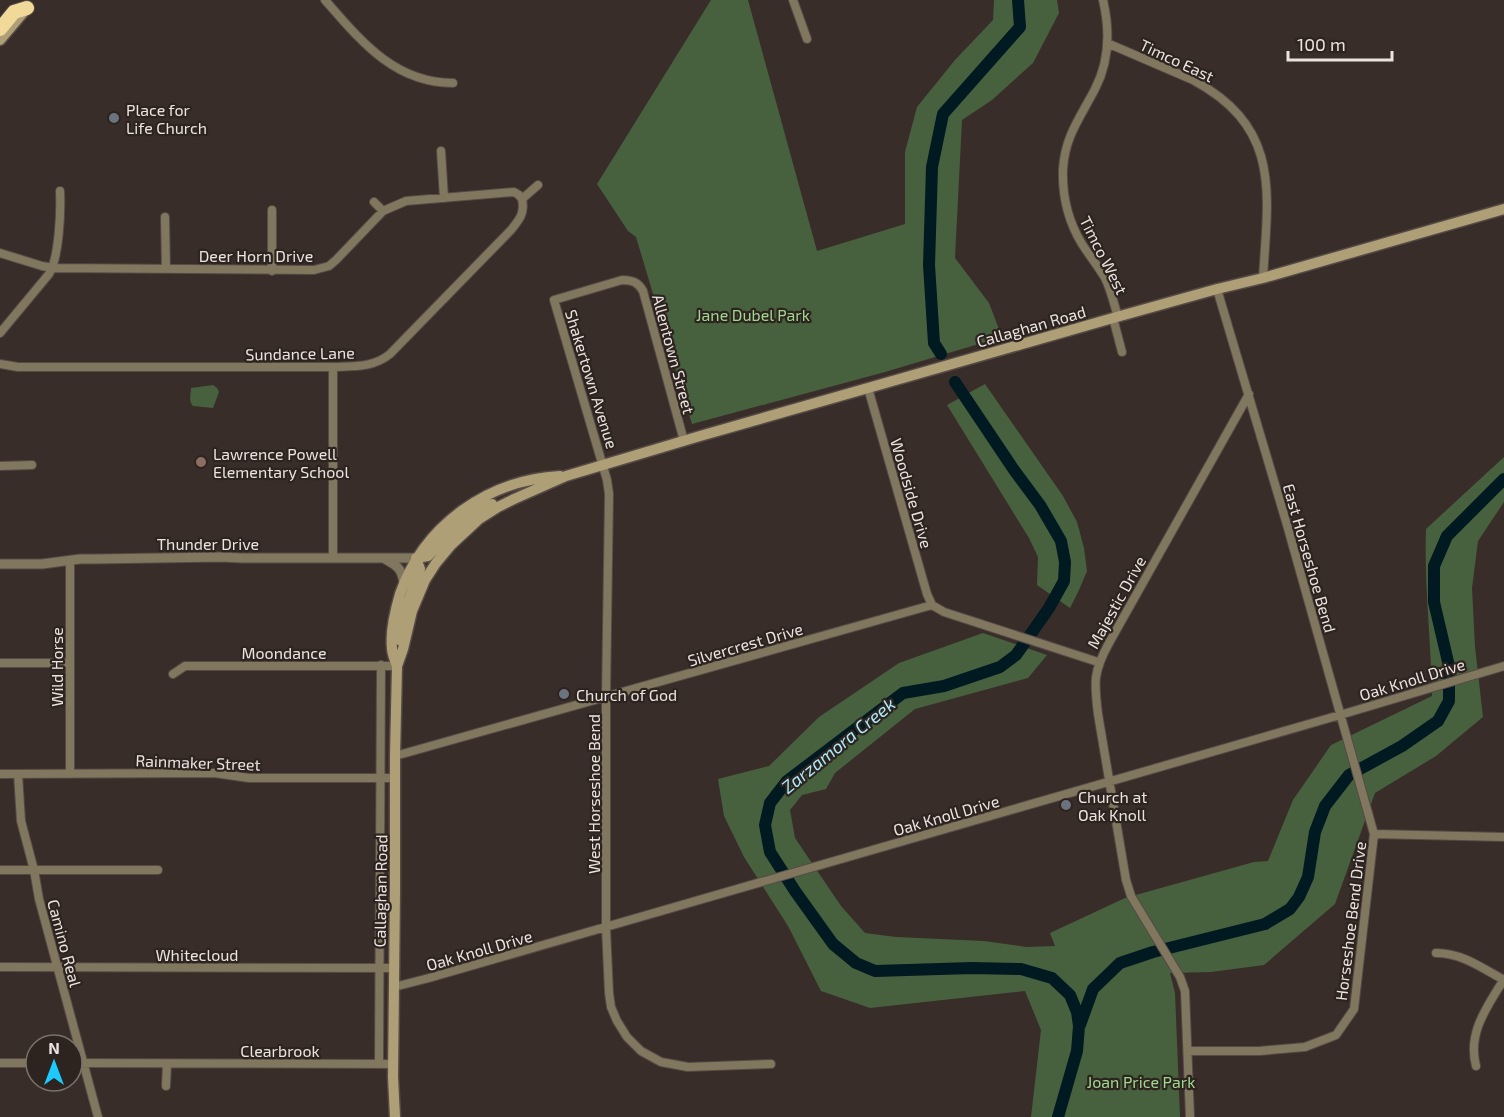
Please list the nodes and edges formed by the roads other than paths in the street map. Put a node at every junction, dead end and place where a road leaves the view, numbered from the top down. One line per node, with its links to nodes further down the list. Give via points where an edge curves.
1 (325, 0): 9 (street, via 388,63 419,78)
2 (793, 0): 6 (street)
3 (1103, 0): 8 (street, Timco West)
4 (27, 8): 5 (highway, via 14,12); 7 (main road)
5 (0, 29)
6 (807, 39)
7 (0, 40)
8 (1107, 43): 24 (street, Timco East, via 1206,87 1248,127 1266,171); 27 (street, Timco West, via 1100,78 1068,141 1063,181 1072,223 1108,286)
9 (453, 83)
10 (441, 151): 13 (street)
11 (538, 185): 14 (street)
12 (60, 191): 21 (street)
13 (444, 198): 14 (street, Deer Horn Drive, via 514,192); 18 (street, Deer Horn Drive, via 406,201)
14 (522, 199): 31 (street, Sundance Lane, via 521,217 511,230 390,354 372,364)
15 (374, 202): 18 (street)
16 (1504, 209): 24 (main road, Callaghan Road)
17 (272, 210): 23 (street)
18 (383, 211): 23 (street, Deer Horn Drive, via 329,266)
19 (165, 217): 22 (street)
20 (0, 253): 21 (street, Deer Horn Drive)
21 (53, 268): 22 (street, Deer Horn Drive); 28 (street)
22 (166, 269): 23 (street, Deer Horn Drive)
23 (272, 271)
24 (1263, 279): 26 (main road, Callaghan Road)
25 (629, 280): 34 (street, Allentown Street, via 643,291); 36 (street, Shakertown Avenue, via 554,300)
26 (1217, 289): 27 (main road, Callaghan Road); 33 (street, East Horseshoe Bend)
27 (1116, 318): 29 (street, Timco West); 32 (main road, Callaghan Road)
28 (0, 333)
29 (1122, 352)
30 (0, 364): 31 (street, Sundance Lane, via 18,368)
31 (333, 367): 40 (street)
32 (868, 388): 34 (main road, Callaghan Road); 46 (street, Woodside Drive)
33 (1249, 394): 48 (street, Majestic Drive); 55 (street, East Horseshoe Bend)
34 (684, 441): 36 (main road, Callaghan Road)
35 (32, 465): 37 (street)
36 (603, 465): 38 (main road, Callaghan Road); 54 (street, West Horseshoe Bend, via 609,494)
37 (0, 466)
38 (566, 476): 39 (main road, Callaghan Road); 42 (main road, Callaghan Road, via 543,477 476,501 447,522)
39 (546, 486): 42 (main road, via 521,491 480,510 458,525 428,556); 47 (main road, Callaghan Road, via 479,519 443,554 419,593)
40 (333, 558): 41 (street, Thunder Drive); 43 (street, Thunder Drive)
41 (385, 558): 42 (street, Thunder Drive); 45 (street, via 403,574)
42 (416, 558): 45 (main road, Callaghan Road); 47 (main road, via 420,569 402,622)
43 (70, 560): 44 (street, Thunder Drive); 50 (street, Wild Horse)
44 (0, 564)
45 (404, 584): 47 (main road, Callaghan Road, via 393,632 392,650)
46 (932, 605): 48 (street); 54 (street, Silvercrest Drive)
47 (399, 662): 51 (street, Moondance); 56 (main road, Callaghan Road)
48 (1098, 662): 62 (street, Majestic Drive, via 1096,694)
49 (0, 663): 50 (street)
50 (70, 663): 59 (street, Wild Horse)
51 (381, 665): 53 (street, Moondance, via 185,666); 60 (street, Callaghan Road)
52 (1504, 666): 55 (street, Oak Knoll Drive)
53 (173, 674)
54 (606, 697): 56 (street, Silvercrest Drive); 68 (street, West Horseshoe Bend)
55 (1340, 715): 62 (street, Oak Knoll Drive); 63 (street, East Horseshoe Bend)
56 (395, 756): 61 (main road, Callaghan Road)
57 (0, 774): 58 (street, Rainmaker Street)
58 (18, 774): 59 (street, Rainmaker Street); 66 (street, Camino Real, via 21,821)
59 (70, 774): 60 (street, Rainmaker Street)
60 (380, 777): 61 (street, Rainmaker Street); 72 (street, Callaghan Road)
61 (396, 778): 73 (main road, Callaghan Road)
62 (1110, 782): 68 (street, Oak Knoll Drive); 77 (street, Majestic Drive, via 1131,896 1185,991)
63 (1374, 834): 64 (street); 77 (street, Horseshoe Bend Drive, via 1354,1009 1336,1035 1305,1047)
64 (1504, 837)
65 (0, 870): 66 (street)
66 (34, 870): 67 (street); 71 (street, Camino Real)
67 (158, 870)
68 (606, 928): 75 (street, Oak Knoll Drive); 84 (street, West Horseshoe Bend, via 611,1007 622,1030 641,1051 661,1062 688,1067)
69 (1436, 953): 74 (street, via 1462,957)
70 (0, 967): 71 (street, Whitecloud)
71 (57, 967): 72 (street, Whitecloud); 76 (street, Camino Real)
72 (380, 968): 73 (street, Whitecloud); 81 (street, Callaghan Road)
73 (394, 968): 75 (main road, Callaghan Road)
74 (1504, 979): 85 (street, via 1474,1037)
75 (394, 987): 83 (main road, Callaghan Road)
76 (76, 1033)
77 (1188, 1051): 89 (street, Majestic Drive)
78 (0, 1063): 79 (street)
79 (24, 1063)
80 (84, 1063): 82 (street, Clearbrook); 87 (street, Camino Real)
81 (379, 1063): 82 (street, Clearbrook); 83 (street, Clearbrook)
82 (167, 1064): 86 (street)
83 (393, 1064): 88 (main road, Callaghan Road)
84 (771, 1064)
85 (1476, 1066)
86 (166, 1086)
87 (98, 1117)
88 (395, 1117)
89 (1190, 1117)

